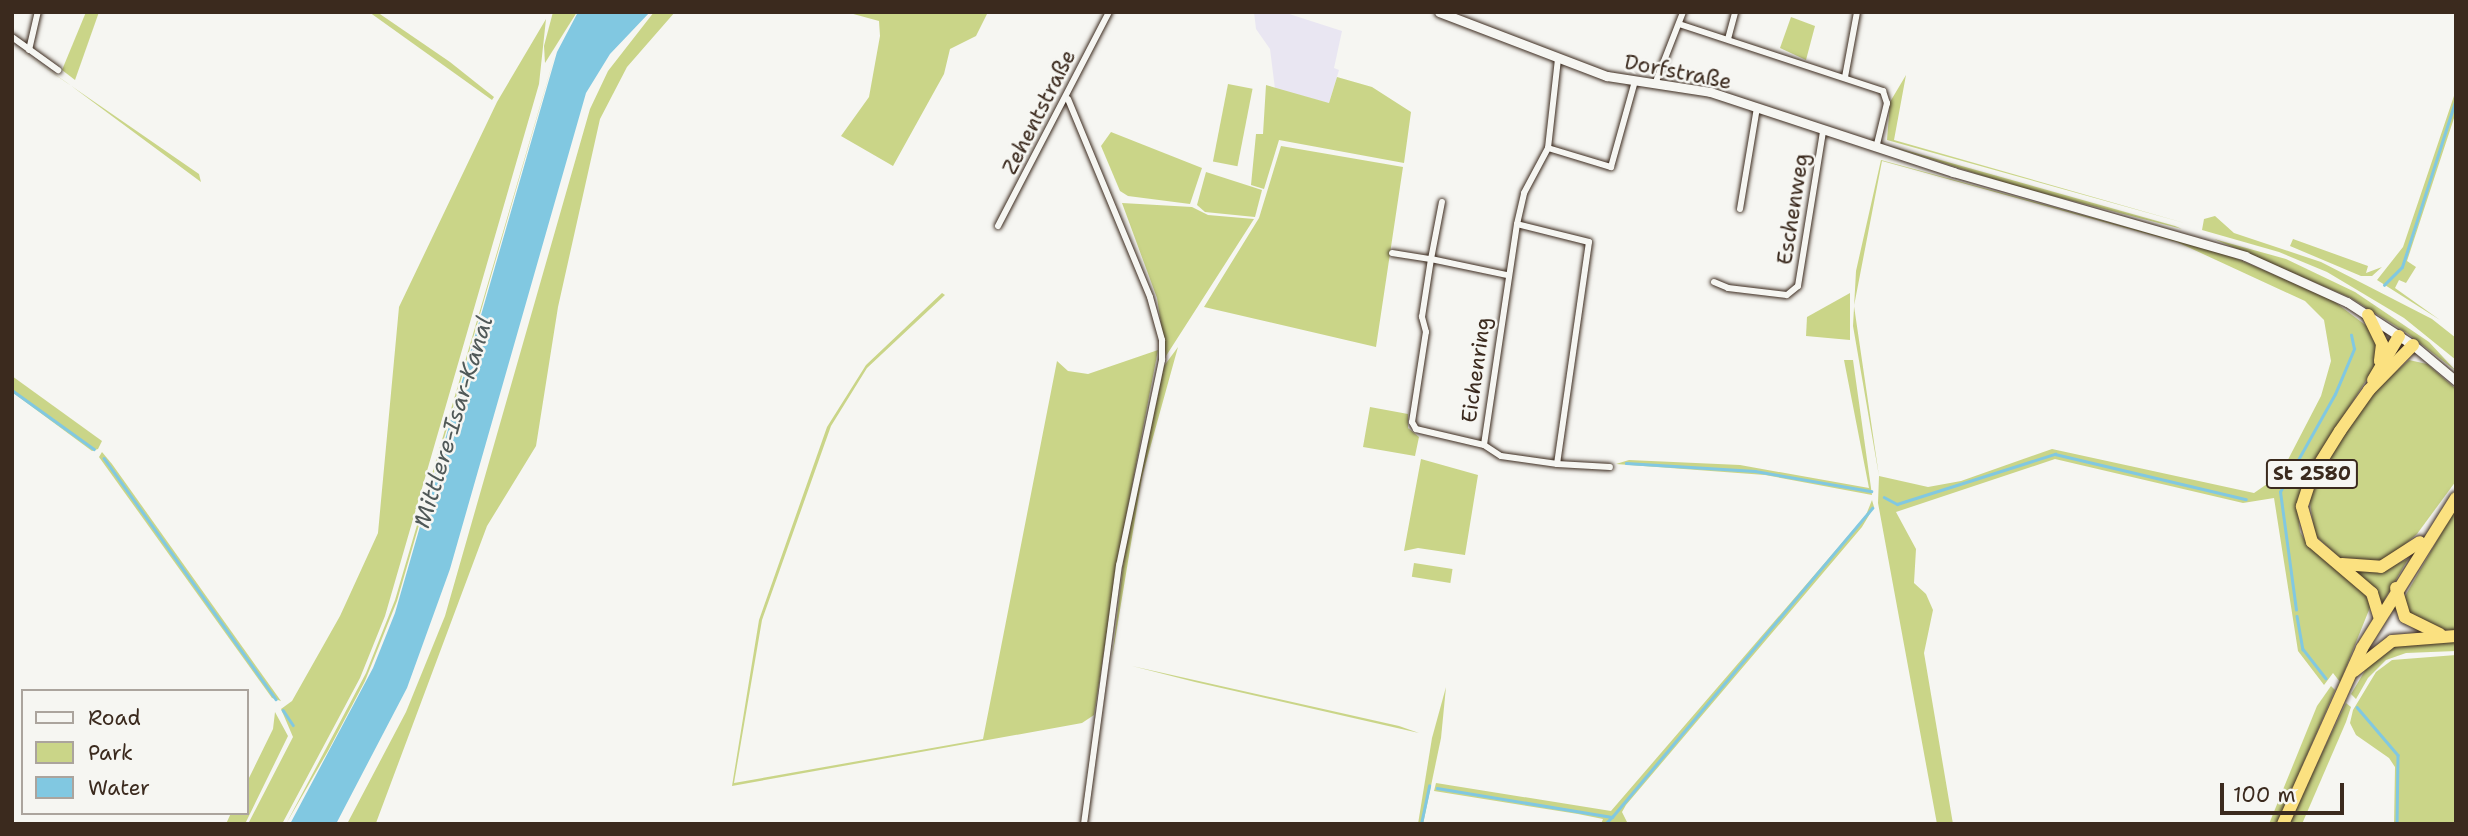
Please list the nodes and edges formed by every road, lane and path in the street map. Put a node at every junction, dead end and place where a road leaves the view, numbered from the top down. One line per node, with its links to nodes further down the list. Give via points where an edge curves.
1 (38, 12): 10 (street)
2 (1109, 12): 16 (street, Zehentstraße)
3 (1439, 12): 11 (street, Dorfstraße)
4 (1683, 12): 7 (street)
5 (1735, 12): 9 (street)
6 (1857, 12): 13 (street)
7 (1679, 24): 9 (street); 15 (street)
8 (12, 37): 10 (street)
9 (1728, 38): 13 (street)
10 (29, 50): 12 (street)
11 (1558, 59): 14 (street, Dorfstraße); 19 (street, Eichenring)
12 (58, 70)
13 (1845, 77): 20 (street, via 1886,94)
14 (1635, 81): 15 (street, Dorfstraße); 19 (street, via 1611,167)
15 (1655, 84): 17 (street, Dorfstraße, via 1710,92)
16 (1068, 99): 24 (street, Zehentstraße); 45 (street, via 1150,297 1162,340 1162,360 1119,565)
17 (1757, 107): 18 (street, Dorfstraße); 22 (street)
18 (1823, 131): 20 (street, Dorfstraße); 28 (street, Eschenweg, via 1798,286 1787,295)
19 (1548, 148): 23 (street, Eichenring, via 1524,194)
20 (1876, 149): 29 (street, Dorfstraße, via 2245,256)
21 (1442, 202): 26 (street)
22 (1740, 209)
23 (1517, 224): 27 (street, Eichenring); 36 (street, via 1588,242)
24 (998, 226)
25 (1392, 253): 26 (street)
26 (1431, 259): 27 (street); 35 (street, via 1412,422 1422,434)
27 (1507, 275): 35 (street, Eichenring)
28 (1714, 282)
29 (2368, 315): 30 (street, Dorfstraße); 32 (highway, St 2580, via 2382,344)
30 (2399, 335): 31 (street, Dorfstraße); 32 (highway, St 2580)
31 (2413, 345): 33 (street, Dorfstraße); 34 (highway, St 2580)
32 (2379, 366): 34 (highway, St 2580)
33 (2456, 381)
34 (2369, 390): 40 (highway, St 2580, via 2319,462 2303,497 2307,534)
35 (1484, 445): 36 (street, Eichenring, via 1501,456)
36 (1557, 464): 37 (street, Eichenring)
37 (1610, 467)
38 (2456, 498): 39 (highway)
39 (2432, 533): 40 (highway, via 2381,567 2362,569); 41 (highway)
40 (2334, 562): 42 (highway, St 2580, via 2372,593)
41 (2396, 589): 42 (highway); 43 (highway, via 2405,617)
42 (2379, 616): 44 (highway)
43 (2451, 636): 44 (highway, via 2392,641)
44 (2347, 679): 46 (highway)
45 (1084, 824)
46 (2283, 824)

